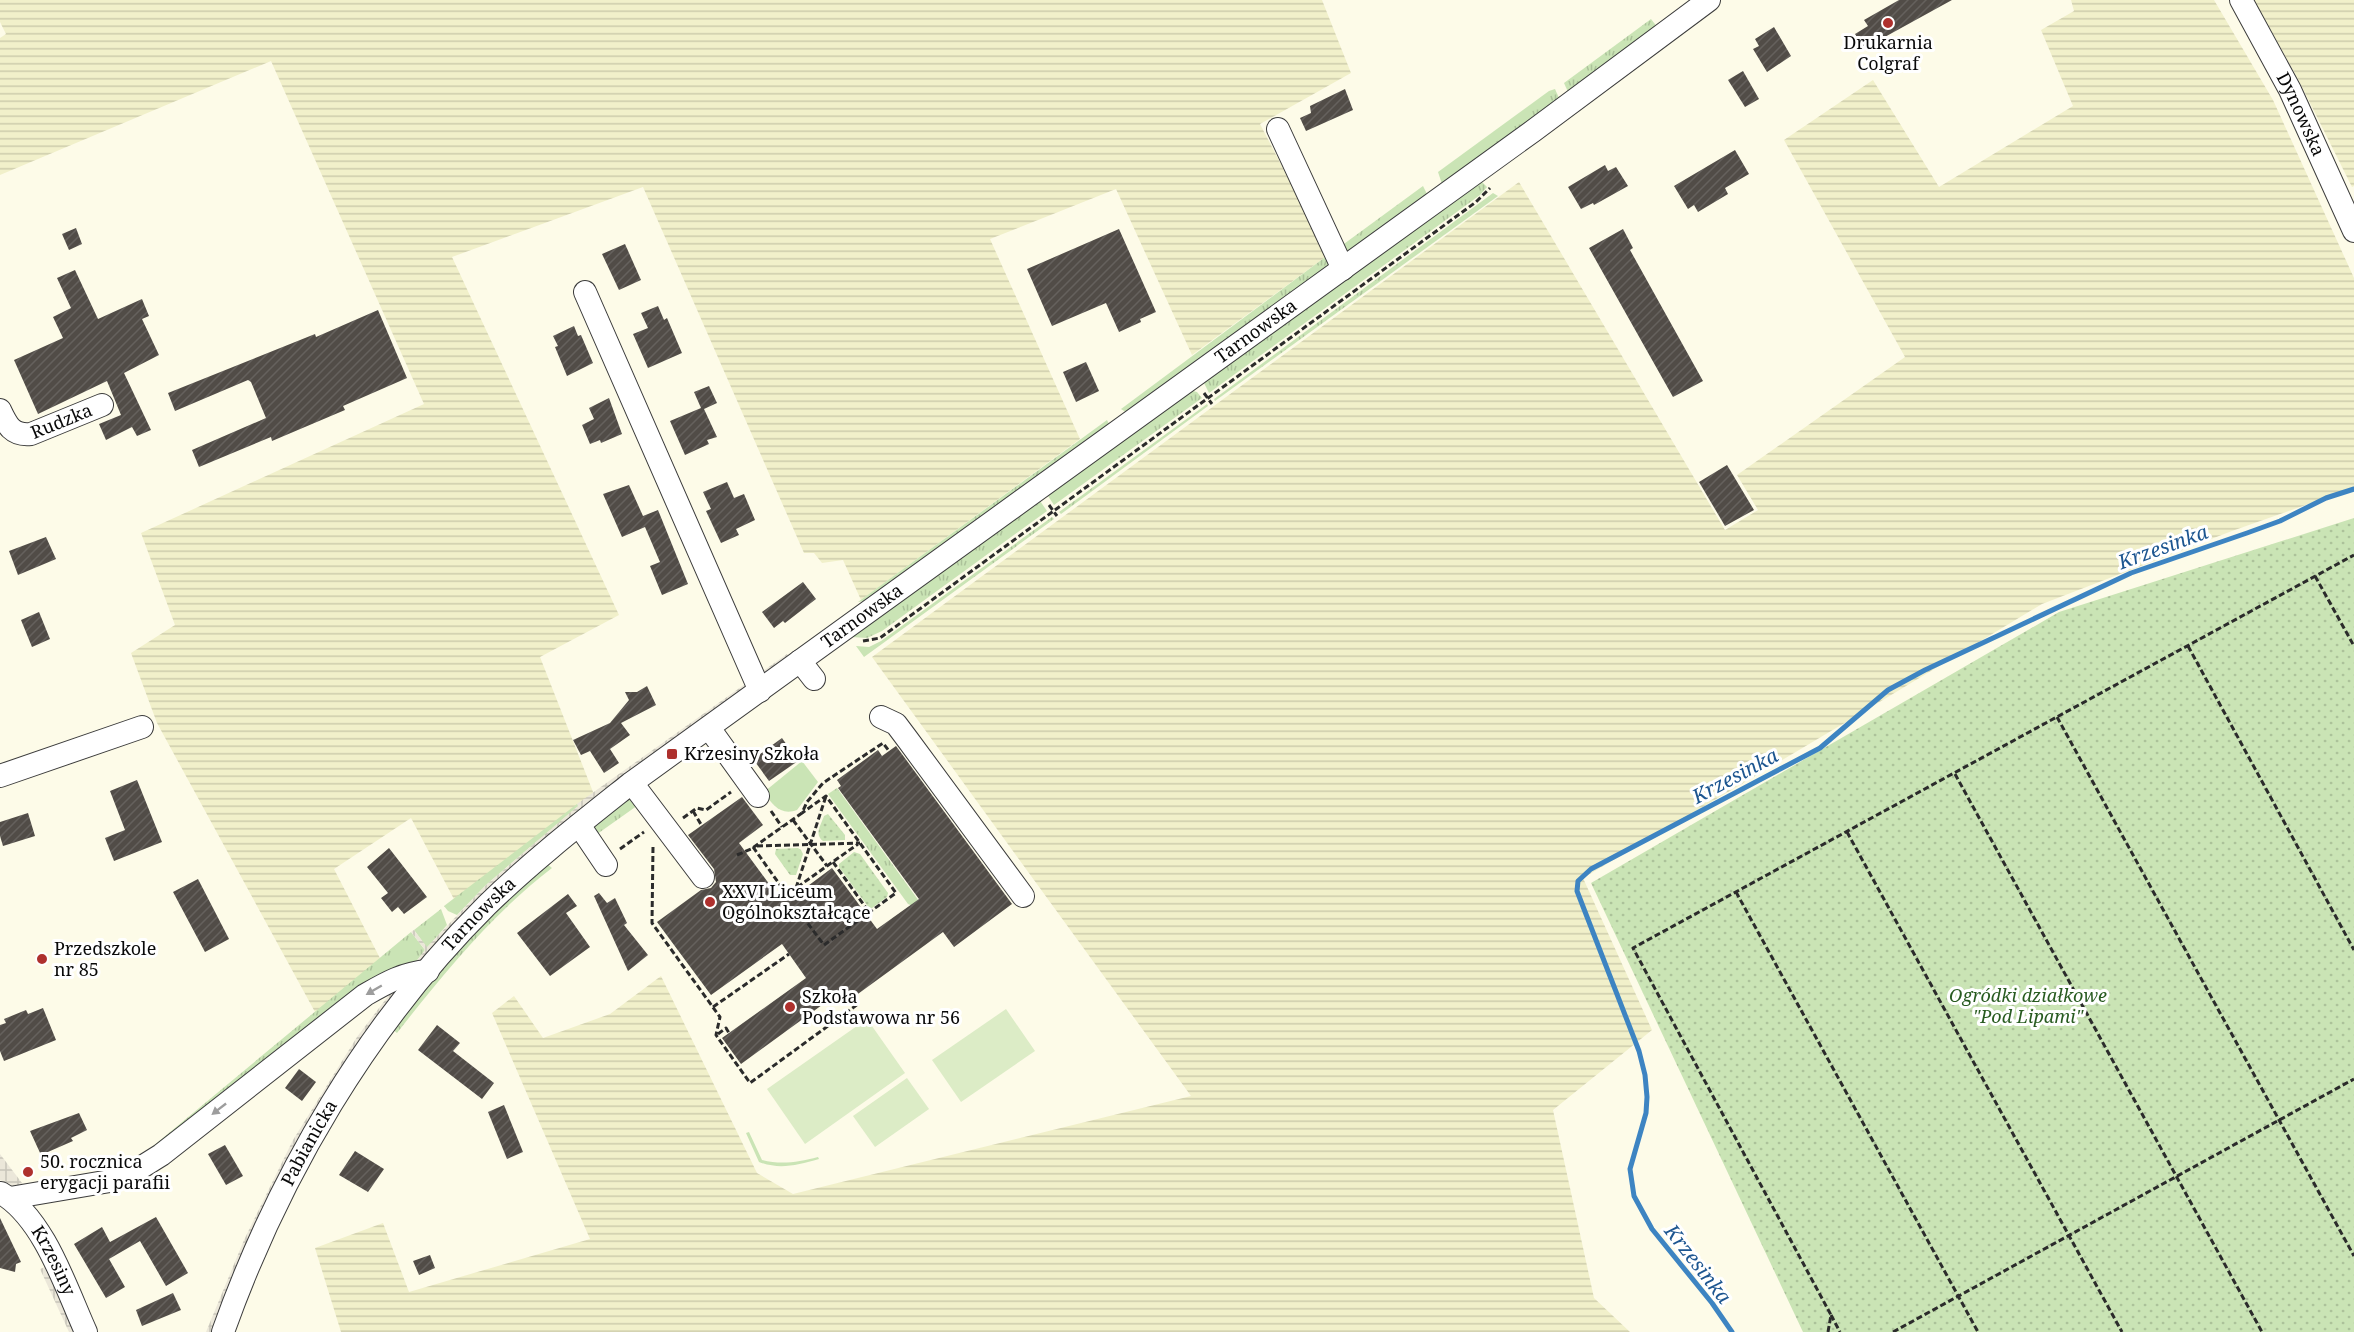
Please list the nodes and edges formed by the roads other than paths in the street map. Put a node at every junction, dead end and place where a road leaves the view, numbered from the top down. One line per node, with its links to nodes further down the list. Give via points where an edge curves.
1 (1709, 0): 5 (street, Tarnowska)
2 (2241, 0): 4 (street, Dynowska, via 2290,90)
3 (1278, 129): 5 (street)
4 (2354, 231)
5 (1342, 269): 9 (street, Tarnowska, via 807,670)
6 (585, 292): 9 (street)
7 (102, 405): 8 (street, Rudzka, via 22,435 8,427)
8 (0, 410)
9 (760, 691): 12 (street, Tarnowska)
10 (881, 717): 19 (street, via 896,724)
11 (142, 727): 13 (street)
12 (709, 728): 14 (street, Tarnowska); 15 (street)
13 (0, 776)
14 (632, 783): 16 (street, Tarnowska); 18 (street)
15 (753, 788)
16 (579, 825): 17 (street); 20 (street, Tarnowska, via 494,899)
17 (604, 863)
18 (703, 877)
19 (1023, 896)
20 (428, 971): 21 (street, one-way to 21, via 393,979 365,995 129,1175 85,1186); 23 (street, Pabianicka, via 365,1053 304,1152 254,1255)
21 (5, 1195): 22 (street, Krzesiny, via 21,1208 39,1233)
22 (86, 1332)
23 (223, 1332)

